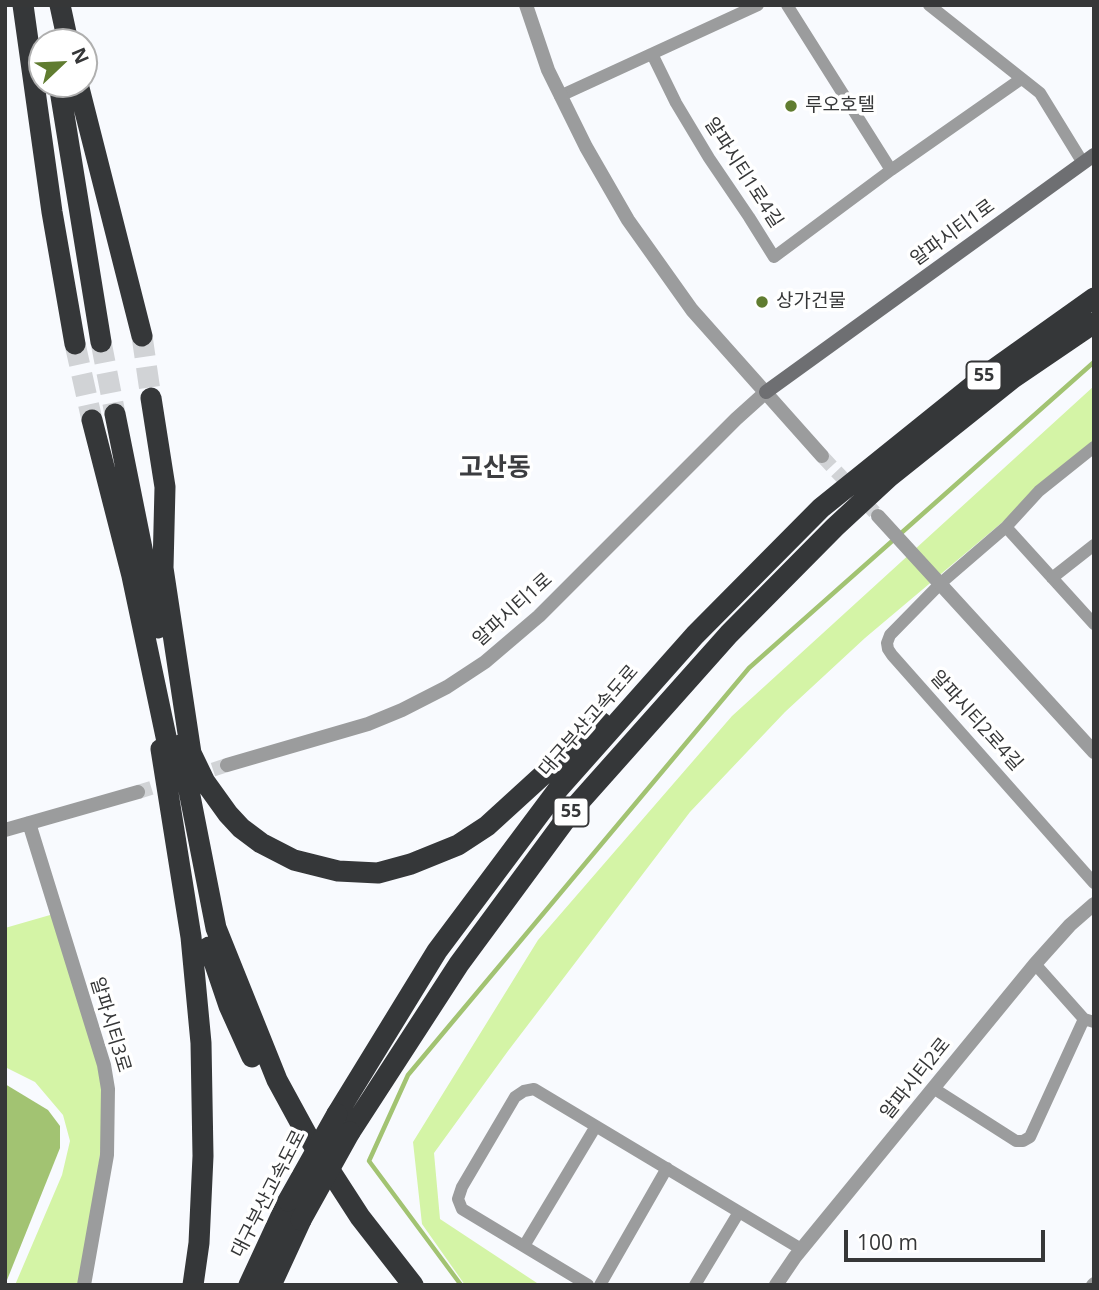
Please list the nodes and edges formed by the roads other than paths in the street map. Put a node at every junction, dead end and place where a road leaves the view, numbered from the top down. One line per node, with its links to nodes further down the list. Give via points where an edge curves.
1 (23, 5): 21 (highway)
2 (46, 5): 8 (highway)
3 (60, 5): 9 (highway)
4 (526, 5): 12 (street)
5 (758, 5): 10 (street)
6 (787, 5): 16 (street)
7 (929, 5): 11 (street)
8 (50, 28)
9 (65, 28)
10 (652, 54): 12 (street); 16 (street, 알파시티1로4길, via 709,158 774,257)
11 (1021, 79): 15 (street, via 1040,93); 16 (street, 알파시티1로4길)
12 (560, 96): 22 (street, via 628,219 692,310)
13 (61, 98): 20 (highway)
14 (82, 98): 19 (highway)
15 (1088, 159): 22 (main road, 알파시티1로)
16 (891, 170)
17 (1094, 298): 34 (highway, 대구부산고속도로 / 55, via 989,372 821,508)
18 (1094, 323): 55 (highway, 55, bridge, via 1013,378 889,477 835,527 729,634 574,808 459,964 350,1132 301,1220)
19 (142, 336)
20 (101, 342)
21 (75, 344)
22 (766, 392): 27 (street); 38 (street, 알파시티1로, via 539,616 485,662 402,710)
23 (151, 398): 35 (highway, via 165,487)
24 (115, 414): 35 (highway)
25 (92, 420): 35 (highway, via 132,576)
26 (1094, 447): 29 (street, 알파시티2로4길, via 1039,491)
27 (822, 456)
28 (878, 516): 32 (street)
29 (1006, 527): 31 (street); 32 (street, 알파시티2로4길)
30 (1094, 545): 31 (street)
31 (1052, 578): 33 (street)
32 (941, 583): 36 (street); 42 (street, 알파시티2로4길, via 890,635 888,649)
33 (1094, 624)
34 (695, 635): 37 (highway, via 487,826 434,856 378,873 316,868 261,843 241,828 205,782); 54 (highway, 대구부산고속도로 / 55, bridge, via 559,788 437,951 337,1114)
35 (162, 658): 37 (highway)
36 (1094, 752)
37 (176, 755): 53 (highway, via 201,1043 203,1156); 56 (highway, via 204,933 229,1006 286,1127 329,1194); 57 (highway, via 216,928 277,1080 360,1217)
38 (227, 765)
39 (138, 792): 40 (street)
40 (29, 823): 41 (street); 52 (street, 알파시티3로, via 108,1089 107,1155)
41 (5, 830)
42 (1094, 883)
43 (1094, 904): 44 (street, 알파시티2로)
44 (1035, 964): 45 (street); 46 (street, 알파시티2로)
45 (1089, 1020): 46 (street, via 1030,1137 1023,1141 1016,1141)
46 (933, 1088): 51 (street, 알파시티2로)
47 (596, 1126): 48 (street); 50 (street); 50 (street, via 534,1089 515,1097 458,1199 462,1209)
48 (667, 1168): 49 (street); 59 (street)
49 (739, 1212): 51 (street); 60 (street)
50 (524, 1247): 58 (street)
51 (802, 1249): 61 (street, 알파시티2로)
52 (84, 1285)
53 (193, 1285)
54 (248, 1285)
55 (274, 1285)
56 (399, 1285)
57 (413, 1285)
58 (588, 1285)
59 (600, 1285)
60 (695, 1285)
61 (776, 1285)

